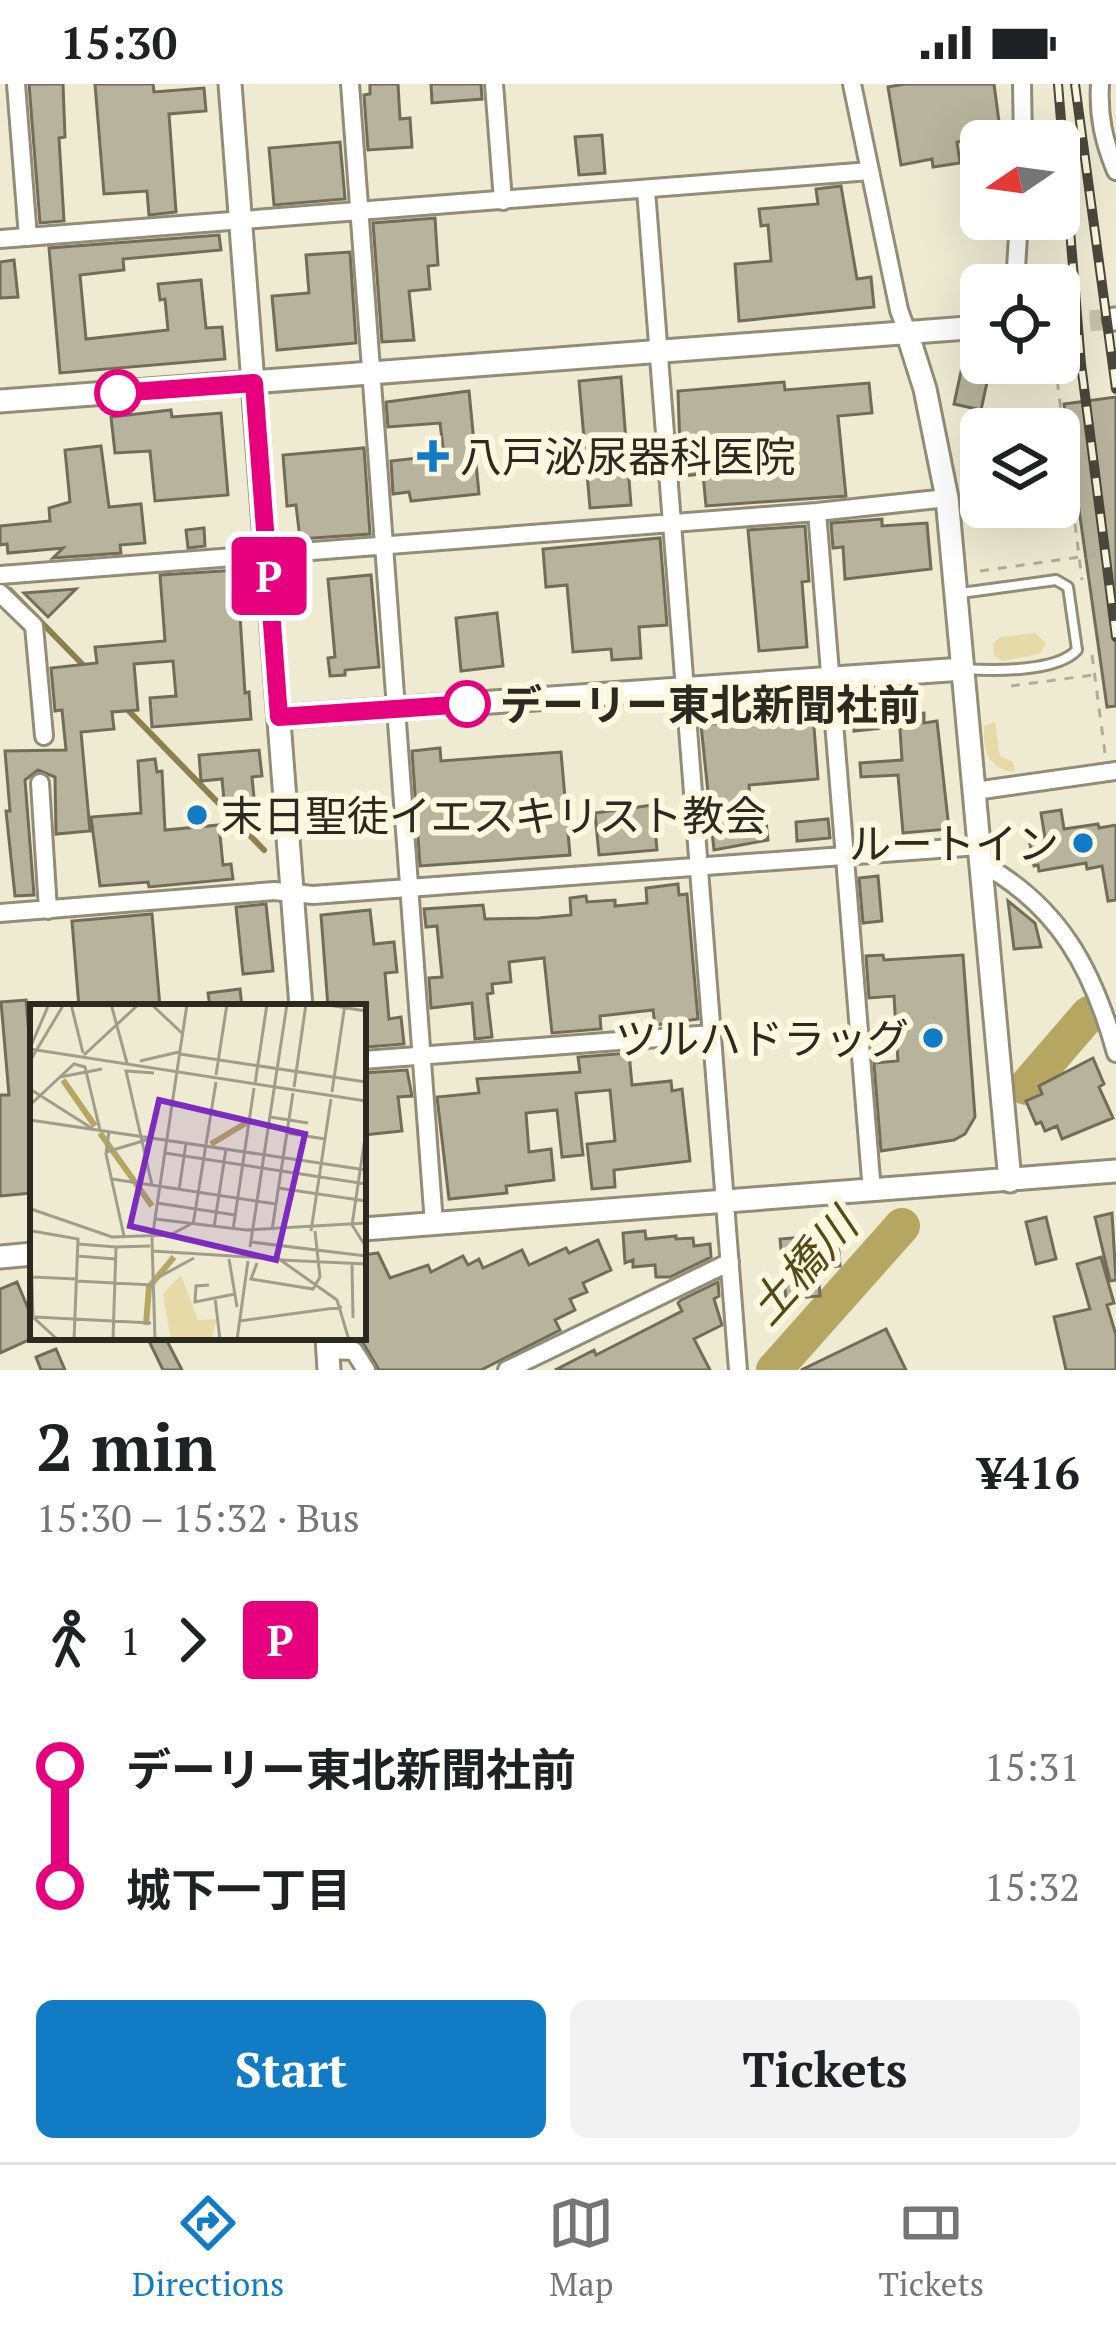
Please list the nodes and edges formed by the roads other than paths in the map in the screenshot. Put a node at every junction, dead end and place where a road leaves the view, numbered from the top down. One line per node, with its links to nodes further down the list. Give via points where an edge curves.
1 (16, 84): 15 (street)
2 (230, 84): 14 (street)
3 (350, 84): 13 (street)
4 (494, 84): 12 (street)
5 (852, 84): 9 (street)
6 (1022, 84): 8 (street)
7 (1100, 84): 10 (street)
8 (1023, 120)
9 (870, 171): 11 (street); 18 (street)
10 (1116, 172)
11 (646, 190): 12 (street); 19 (street)
12 (503, 201): 13 (street)
13 (360, 212): 14 (street); 20 (street)
14 (242, 220): 15 (street); 21 (street)
15 (28, 237): 16 (street)
16 (0, 239)
17 (960, 328): 18 (street)
18 (907, 332): 19 (street); 23 (street)
19 (658, 351): 20 (street); 25 (street)
20 (372, 373): 21 (street); 26 (street)
21 (254, 383): 22 (street); 27 (street)
22 (0, 401)
23 (947, 498): 24 (street); 30 (street)
24 (818, 512): 25 (street); 32 (street)
25 (672, 522): 26 (street); 33 (street)
26 (386, 547): 27 (street); 34 (street)
27 (268, 554): 28 (street); 35 (street)
28 (0, 575)
29 (0, 593): 36 (street, via 34,626)
30 (957, 593): 31 (street); 31 (lane, via 1056,580 1068,587 1077,650 1068,660)
31 (963, 669): 32 (street); 39 (street)
32 (831, 678): 33 (street); 41 (street)
33 (685, 688): 34 (street); 42 (street)
34 (396, 709): 35 (street); 43 (street)
35 (279, 717): 44 (street)
36 (44, 736)
37 (1116, 771): 39 (street)
38 (40, 783): 45 (street)
39 (975, 791): 40 (street)
40 (980, 854): 41 (street); 49 (street, via 1059,924); 53 (street)
41 (845, 857): 42 (street); 54 (street)
42 (699, 867): 43 (street); 48 (street)
43 (408, 888): 44 (street); 50 (street)
44 (292, 893): 45 (street); 47 (street)
45 (48, 910): 46 (street)
46 (0, 913)
47 (301, 1004)
48 (712, 1034): 50 (street); 55 (street)
49 (1116, 1053)
50 (421, 1055): 51 (street); 56 (street)
51 (366, 1060)
52 (1116, 1171): 53 (street)
53 (1010, 1180): 54 (street)
54 (872, 1192): 55 (street)
55 (725, 1203): 56 (street); 60 (street)
56 (434, 1224): 57 (street)
57 (366, 1229)
58 (30, 1254): 59 (street)
59 (0, 1257)
60 (730, 1262): 63 (street); 64 (street)
61 (328, 1352): 62 (street, via 354,1351)
62 (366, 1370)
63 (507, 1370)
64 (738, 1370)

